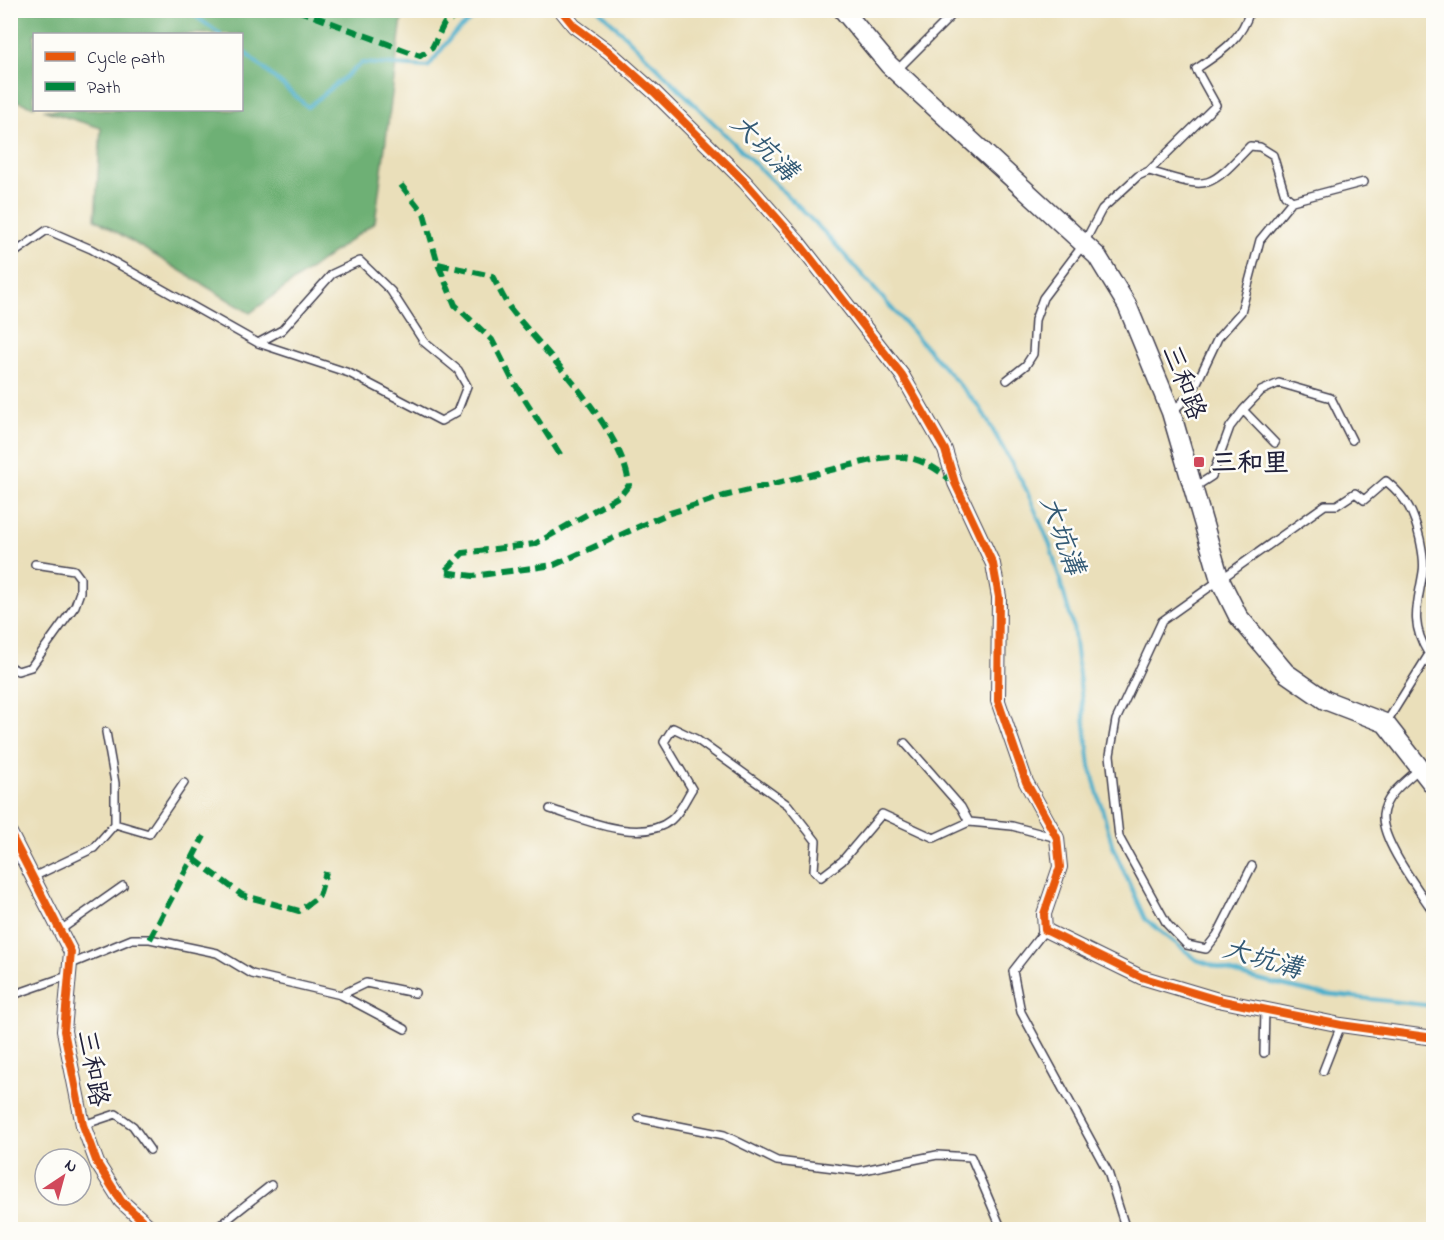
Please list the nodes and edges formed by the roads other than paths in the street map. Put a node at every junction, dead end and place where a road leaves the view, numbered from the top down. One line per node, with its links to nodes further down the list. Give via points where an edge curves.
1 (561, 10): 33 (street, via 574,26 654,92 745,182 902,375 945,450 955,483 993,564 999,597 998,701 1026,782)
2 (843, 10): 5 (main road, 三和路)
3 (957, 10): 5 (lane)
4 (1250, 10): 6 (lane, via 1230,47 1196,69 1216,105)
5 (896, 71): 9 (main road, 三和路)
6 (1149, 171): 8 (lane, via 1193,184 1214,182 1250,146 1260,147 1273,155 1285,195); 9 (lane, via 1138,176 1102,209)
7 (1364, 182): 8 (lane)
8 (1292, 201): 14 (lane, via 1260,240 1241,312 1218,338 1192,393)
9 (1083, 245): 12 (lane, via 1042,298 1035,320 1033,354); 14 (main road, 三和路, via 1108,271 1127,305)
10 (10, 256): 11 (lane, via 47,230 91,249)
11 (258, 343): 11 (lane, via 282,330 332,274 360,261 391,291 424,342 458,370 467,386 457,412 441,421 348,373)
12 (1007, 380)
13 (1243, 410): 15 (lane, via 1261,391 1279,383 1331,398); 16 (lane); 17 (lane, via 1230,427 1212,476)
14 (1171, 412): 17 (main road, 三和路)
15 (1352, 440)
16 (1275, 443)
17 (1195, 488): 19 (main road, 三和路)
18 (35, 564): 22 (lane, via 74,570 80,578 80,592 60,629 31,667 18,671)
19 (1220, 580): 21 (lane, via 1325,505 1337,505 1355,493 1364,501 1386,481 1402,494 1417,525 1423,571 1415,609 1417,631); 23 (main road, 三和路, via 1238,616 1286,673 1325,700); 34 (lane, via 1162,621 1116,720 1110,755 1119,837 1167,924 1187,945 1206,949)
20 (1434, 646): 21 (lane)
21 (1428, 653): 23 (lane)
22 (10, 667)
23 (1385, 723): 26 (main road)
24 (106, 732): 31 (lane, via 115,783)
25 (905, 743): 30 (lane, via 961,807)
26 (1420, 768): 28 (main road); 37 (lane, via 1393,792 1383,813 1385,833)
27 (184, 783): 31 (lane, via 149,834)
28 (1434, 786)
29 (550, 809): 30 (lane, via 630,832 671,820 692,789 664,742 673,728 696,739 788,805 816,841 814,870 821,877 842,861 882,814 934,838)
30 (969, 822): 33 (lane, via 1012,826)
31 (115, 824): 35 (lane, via 94,848)
32 (10, 833): 35 (street, 三和路)
33 (1057, 838): 38 (street, via 1060,867 1044,914)
34 (1252, 866)
35 (33, 877): 39 (street, 三和路)
36 (123, 886): 39 (lane)
37 (1434, 913)
38 (1044, 930): 44 (street, via 1141,977 1218,1000); 57 (lane, via 1012,971 1014,988 1021,1012 1108,1172)
39 (59, 931): 40 (street, 三和路, via 71,952)
40 (70, 970): 42 (lane, via 132,939 150,939 217,954 252,974); 43 (lane); 51 (street, 三和路, via 64,1031)
41 (415, 993): 42 (lane, via 366,983)
42 (341, 995): 46 (lane)
43 (10, 996)
44 (1265, 1008): 45 (street); 48 (lane)
45 (1341, 1025): 47 (street); 49 (lane)
46 (405, 1029)
47 (1434, 1038)
48 (1264, 1053)
49 (1323, 1071)
50 (639, 1118): 56 (lane, via 724,1135 777,1161 859,1171 937,1155 970,1157)
51 (83, 1125): 52 (lane, via 116,1114 133,1126); 54 (street, 三和路, via 97,1163 122,1201)
52 (150, 1149)
53 (271, 1185): 55 (lane)
54 (153, 1230)
55 (214, 1230)
56 (1002, 1230)
57 (1126, 1230)

